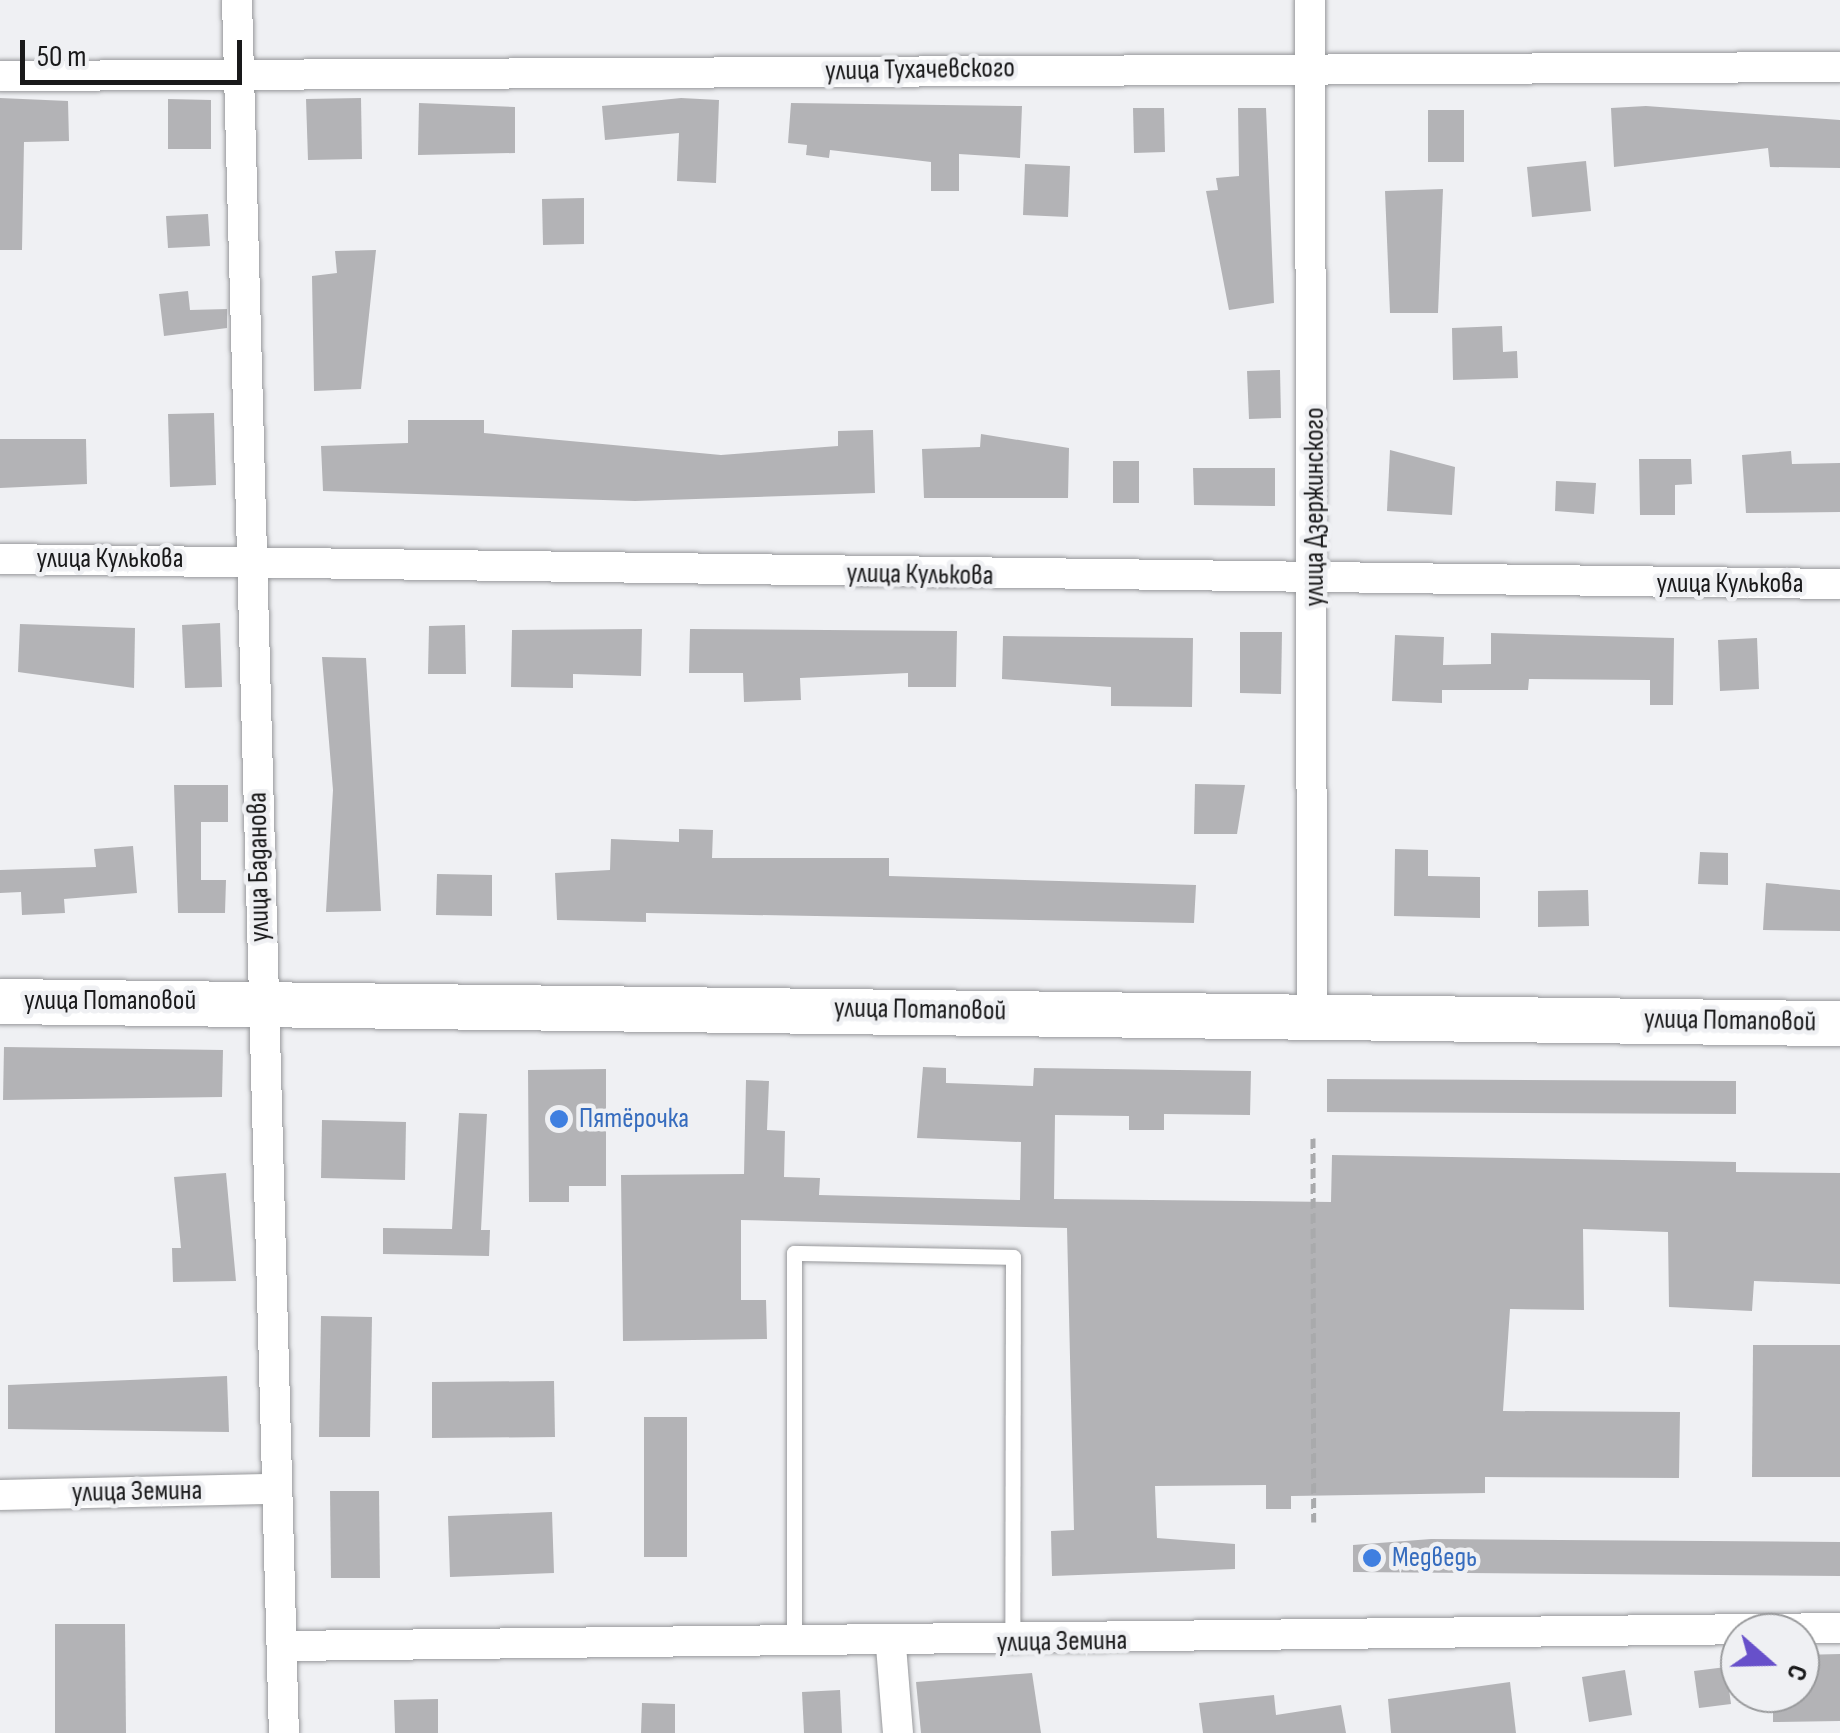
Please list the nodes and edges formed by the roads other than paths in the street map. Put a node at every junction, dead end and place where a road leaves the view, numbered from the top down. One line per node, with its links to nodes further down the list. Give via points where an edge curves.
1 (237, 0): 6 (street, улица Баданова)
2 (1310, 0): 3 (street, улица Дзержинского)
3 (1312, 65): 4 (street, улица Тухачевского); 6 (street, улица Тухачевского); 9 (street, улица Дзержинского)
4 (1840, 67)
5 (0, 76): 6 (street, улица Тухачевского)
6 (237, 77): 8 (street, улица Баданова)
7 (0, 559): 8 (street, улица Кулькова)
8 (254, 560): 9 (street, улица Кулькова); 12 (street, улица Баданова)
9 (1316, 583): 10 (street, улица Кулькова); 13 (street, улица Дзержинского)
10 (1840, 584)
11 (0, 1001): 12 (main road, улица Потаповой)
12 (261, 1002): 13 (main road, улица Потаповой); 15 (street, улица Баданова)
13 (1312, 1014): 14 (main road, улица Потаповой)
14 (1840, 1022)
15 (274, 1489): 16 (street, улица Земина); 19 (street, улица Баданова)
16 (0, 1495)
17 (1840, 1628): 18 (street, улица Земина)
18 (1012, 1644): 20 (lane, via 1013,1257 794,1252); 21 (street, улица Земина)
19 (283, 1646): 20 (street, улица Земина); 22 (street, улица Баданова)
20 (794, 1646): 21 (street, улица Земина)
21 (891, 1646): 23 (street)
22 (284, 1733)
23 (898, 1733)

